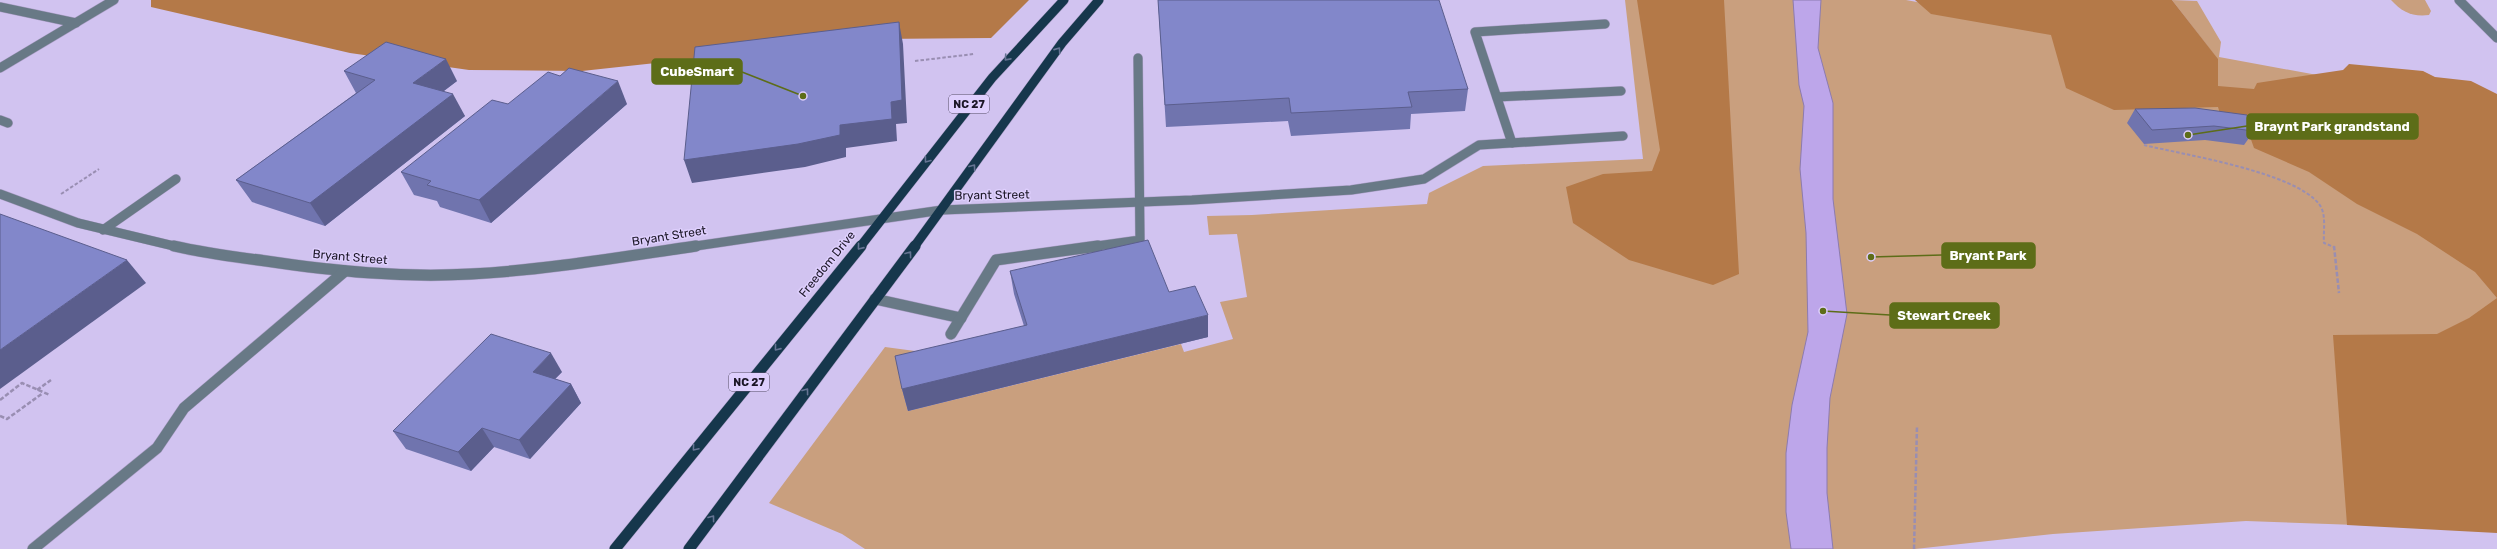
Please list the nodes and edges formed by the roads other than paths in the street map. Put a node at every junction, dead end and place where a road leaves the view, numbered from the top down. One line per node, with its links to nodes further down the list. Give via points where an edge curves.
1 (114, 0): 6 (street)
2 (1064, 0): 19 (main road, Freedom Drive / NC 27, one-way to 19, via 986,82)
3 (1099, 0): 18 (main road, one-way to 3, via 1062,43)
4 (2459, 0): 8 (street)
5 (3, 9): 6 (street)
6 (76, 23): 10 (street)
7 (1605, 24): 12 (street, via 1475,32)
8 (2497, 38)
9 (1138, 58): 17 (street)
10 (0, 68)
11 (1621, 91): 12 (street)
12 (1497, 97): 14 (street)
13 (1623, 136): 14 (street, Bryant Street)
14 (1512, 143): 17 (street, Bryant Street, via 1479,145 1424,179 1351,190)
15 (176, 179): 20 (street)
16 (0, 194): 20 (street, Bryant Street)
17 (1138, 202): 18 (street, Bryant Street); 23 (street, via 1140,240 996,260)
18 (942, 210): 19 (street, Bryant Street); 22 (main road, one-way to 18)
19 (884, 217): 21 (street, Bryant Street, via 551,268 470,274 374,274); 26 (main road, Freedom Drive / NC 27, one-way to 26)
20 (104, 230): 21 (street, Bryant Street, via 199,252)
21 (345, 271): 25 (street, via 184,408 157,448)
22 (875, 299): 23 (street); 27 (main road, one-way to 22)
23 (961, 318): 24 (street)
24 (951, 334)
25 (34, 549)
26 (615, 549)
27 (689, 549)

